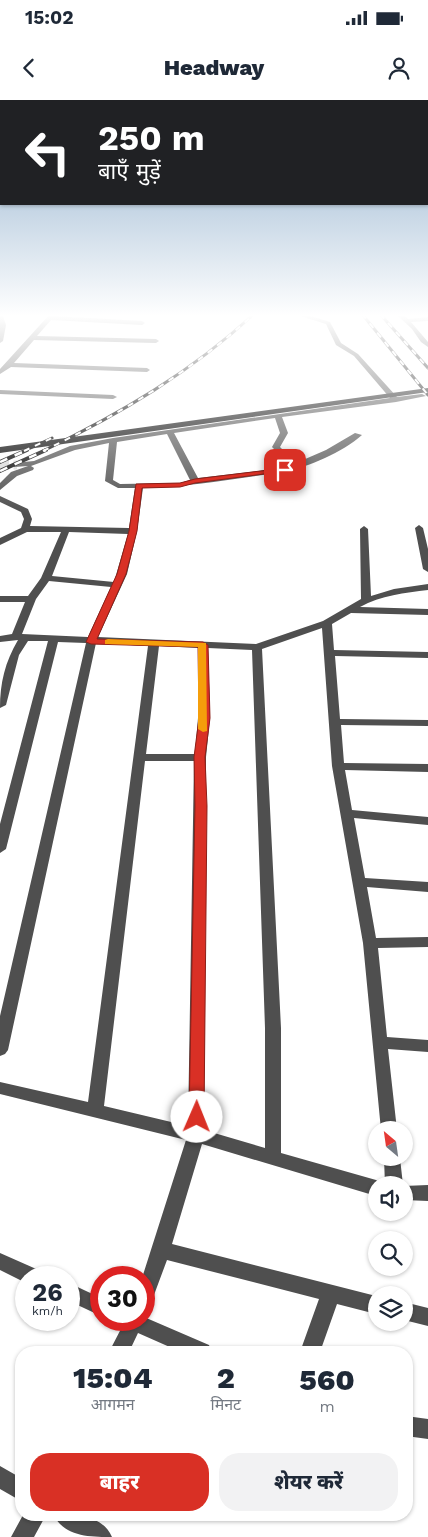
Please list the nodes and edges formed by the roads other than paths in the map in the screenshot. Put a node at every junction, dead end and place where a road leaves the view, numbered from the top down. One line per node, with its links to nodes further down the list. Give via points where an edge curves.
1 (379, 381): 5 (street)
2 (0, 392): 4 (street)
3 (425, 393): 5 (street); 11 (highway, via 139,428)
4 (113, 397)
5 (396, 400): 6 (street)
6 (278, 416): 7 (street); 13 (street, via 284,433 276,447)
7 (169, 431): 9 (street); 14 (street)
8 (358, 435): 13 (street)
9 (112, 440): 10 (street); 15 (street, via 109,481 118,486)
10 (98, 443): 12 (street, via 73,448 34,463); 16 (street, via 58,460 17,472)
11 (0, 450)
12 (17, 465)
13 (296, 467): 14 (street)
14 (195, 481): 15 (street, via 164,487)
15 (138, 486): 22 (street)
16 (0, 488)
17 (0, 499): 19 (street, via 25,511 28,519)
18 (419, 528): 24 (street)
19 (25, 529): 21 (street); 23 (street)
20 (364, 529): 30 (street)
21 (66, 530): 22 (street); 25 (street)
22 (133, 531): 26 (street)
23 (0, 542)
24 (428, 569)
25 (46, 578): 26 (street); 29 (street)
26 (117, 585): 37 (street)
27 (428, 587): 30 (street)
28 (0, 599): 29 (street)
29 (31, 599): 34 (street)
30 (366, 600): 31 (street)
31 (348, 610): 32 (street); 33 (street)
32 (428, 612)
33 (326, 623): 40 (street); 41 (street)
34 (20, 638): 35 (street); 36 (street); 43 (street)
35 (0, 639)
36 (53, 640): 37 (street); 52 (street)
37 (91, 642): 38 (street); 59 (street)
38 (154, 642): 39 (street); 47 (street)
39 (203, 645): 40 (street); 46 (street, via 204,718)
40 (258, 647): 64 (street, via 273,1028)
41 (328, 653): 42 (street); 44 (street)
42 (428, 655)
43 (0, 705)
44 (336, 722): 45 (street); 48 (street)
45 (428, 724)
46 (200, 757): 47 (street); 63 (street)
47 (140, 758): 61 (street)
48 (338, 766): 49 (street); 50 (street)
49 (428, 768)
50 (348, 814): 51 (street); 53 (street)
51 (428, 821)
52 (0, 849)
53 (358, 882): 54 (street); 56 (street)
54 (428, 887)
55 (428, 942): 56 (street)
56 (370, 943): 57 (street)
57 (381, 1042): 58 (street); 62 (street)
58 (428, 1046)
59 (0, 1050)
60 (0, 1088): 61 (street)
61 (94, 1112): 63 (street)
62 (388, 1121)
63 (196, 1136): 64 (street); 68 (street)
64 (273, 1159): 65 (street)
65 (368, 1186)
66 (413, 1193): 67 (street)
67 (428, 1193)
68 (161, 1250): 70 (street); 72 (street)
69 (0, 1261): 71 (street)
70 (155, 1267)
71 (15, 1268)
72 (331, 1293): 73 (street); 80 (street)
73 (368, 1302)
74 (413, 1313): 75 (street)
75 (428, 1317)
76 (128, 1331): 78 (street)
77 (155, 1331): 79 (street)
78 (122, 1346)
79 (189, 1346)
80 (312, 1346)
81 (413, 1427): 82 (street)
82 (428, 1428)
83 (0, 1478): 84 (street)
84 (15, 1487)
85 (31, 1521): 87 (street)
86 (75, 1521): 88 (street)
87 (22, 1537)
88 (101, 1537)

